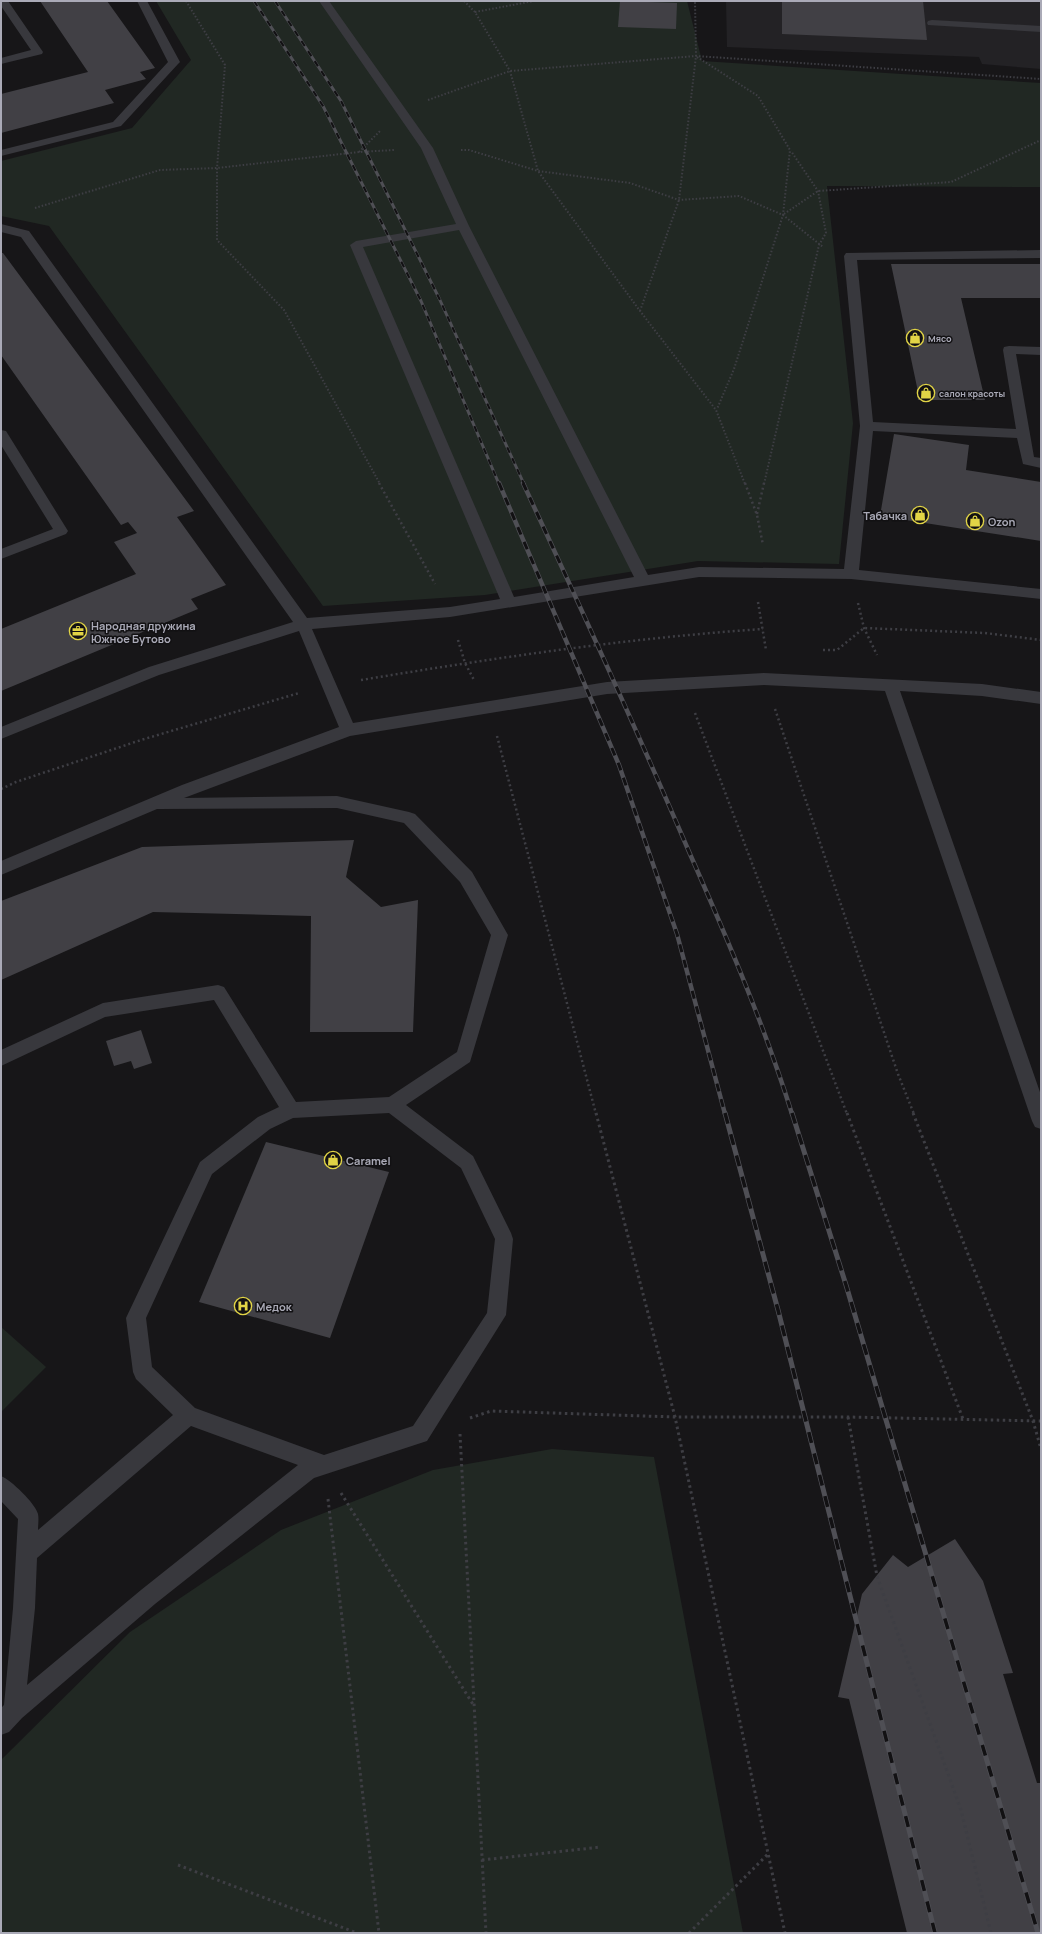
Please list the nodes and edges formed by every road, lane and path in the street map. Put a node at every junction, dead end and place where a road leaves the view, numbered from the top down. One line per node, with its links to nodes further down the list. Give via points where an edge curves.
1 (3, 1): 10 (lane, via 38,52)
2 (142, 1): 16 (lane, via 174,62 117,124)
3 (324, 1): 12 (lane)
4 (534, 1): 6 (path)
5 (695, 1): 9 (path)
6 (475, 12)
7 (932, 23): 8 (lane)
8 (1041, 29)
9 (696, 56): 11 (path); 12 (path, via 510,70); 14 (path, via 758,96); 22 (path, via 679,200)
10 (1, 61)
11 (1041, 79)
12 (402, 110): 15 (path); 19 (lane, via 427,148)
13 (1041, 140): 17 (path, via 951,182)
14 (790, 150): 17 (path); 18 (path)
15 (358, 152)
16 (1, 153)
17 (818, 191): 18 (path); 29 (path, via 826,233 819,245)
18 (783, 215): 24 (path, via 734,369)
19 (463, 226): 32 (lane); 34 (lane, via 356,245)
20 (1, 228): 35 (lane, via 26,234)
21 (1041, 254): 25 (lane, via 850,256)
22 (640, 311)
23 (1041, 351): 27 (lane, via 1009,350)
24 (716, 410)
25 (867, 426): 27 (lane); 31 (lane)
26 (1, 434): 30 (lane, via 61,531)
27 (1022, 434): 28 (lane, via 1028,461)
28 (1041, 463)
29 (757, 515)
30 (1, 554)
31 (851, 574): 32 (lane, via 699,572); 33 (lane); 37 (path)
32 (644, 582): 34 (lane)
33 (1041, 594)
34 (509, 602): 35 (lane, via 450,612)
35 (303, 624): 42 (lane); 45 (lane, via 154,671)
36 (762, 628): 42 (path, via 696,632 554,649)
37 (864, 628): 38 (path, via 985,633); 39 (path, via 837,650); 40 (path)
38 (1041, 640)
39 (821, 650)
40 (890, 684): 41 (lane, via 764,679); 43 (lane, via 982,690); 52 (lane)
41 (684, 685): 44 (lane, via 607,688); 56 (path)
42 (329, 686): 44 (lane); 46 (path, via 293,694 141,740)
43 (1041, 698)
44 (348, 730): 47 (lane)
45 (1, 733)
46 (1, 789)
47 (152, 804): 48 (lane); 50 (lane, via 337,802 409,818 466,877 500,935 464,1057)
48 (1, 868)
49 (1, 1058): 51 (lane, via 103,1010 218,992)
50 (392, 1105): 51 (lane); 60 (lane, via 467,1162 504,1239 496,1315)
51 (291, 1110): 53 (lane, via 264,1123 206,1168 136,1318 143,1372)
52 (1041, 1121)
53 (188, 1415): 62 (lane); 64 (lane)
54 (848, 1417): 55 (path); 56 (path); 76 (path, via 877,1576 961,1810)
55 (675, 1418): 59 (path, via 491,1411); 68 (path)
56 (963, 1419): 57 (path)
57 (1032, 1421): 58 (path); 61 (path)
58 (1041, 1421)
59 (459, 1422): 60 (path); 65 (path)
60 (420, 1434): 62 (lane)
61 (1041, 1449)
62 (324, 1465): 65 (path); 66 (lane, via 308,1470 209,1548); 72 (path)
63 (1, 1486): 64 (lane, via 28,1515)
64 (27, 1553): 66 (lane, via 24,1608)
65 (475, 1707): 69 (path)
66 (8, 1717)
67 (601, 1847): 69 (path)
68 (769, 1853): 74 (path); 75 (path)
69 (482, 1860): 73 (path)
70 (178, 1865): 71 (path)
71 (356, 1933)
72 (379, 1933)
73 (486, 1933)
74 (689, 1933)
75 (785, 1933)
76 (991, 1933)

